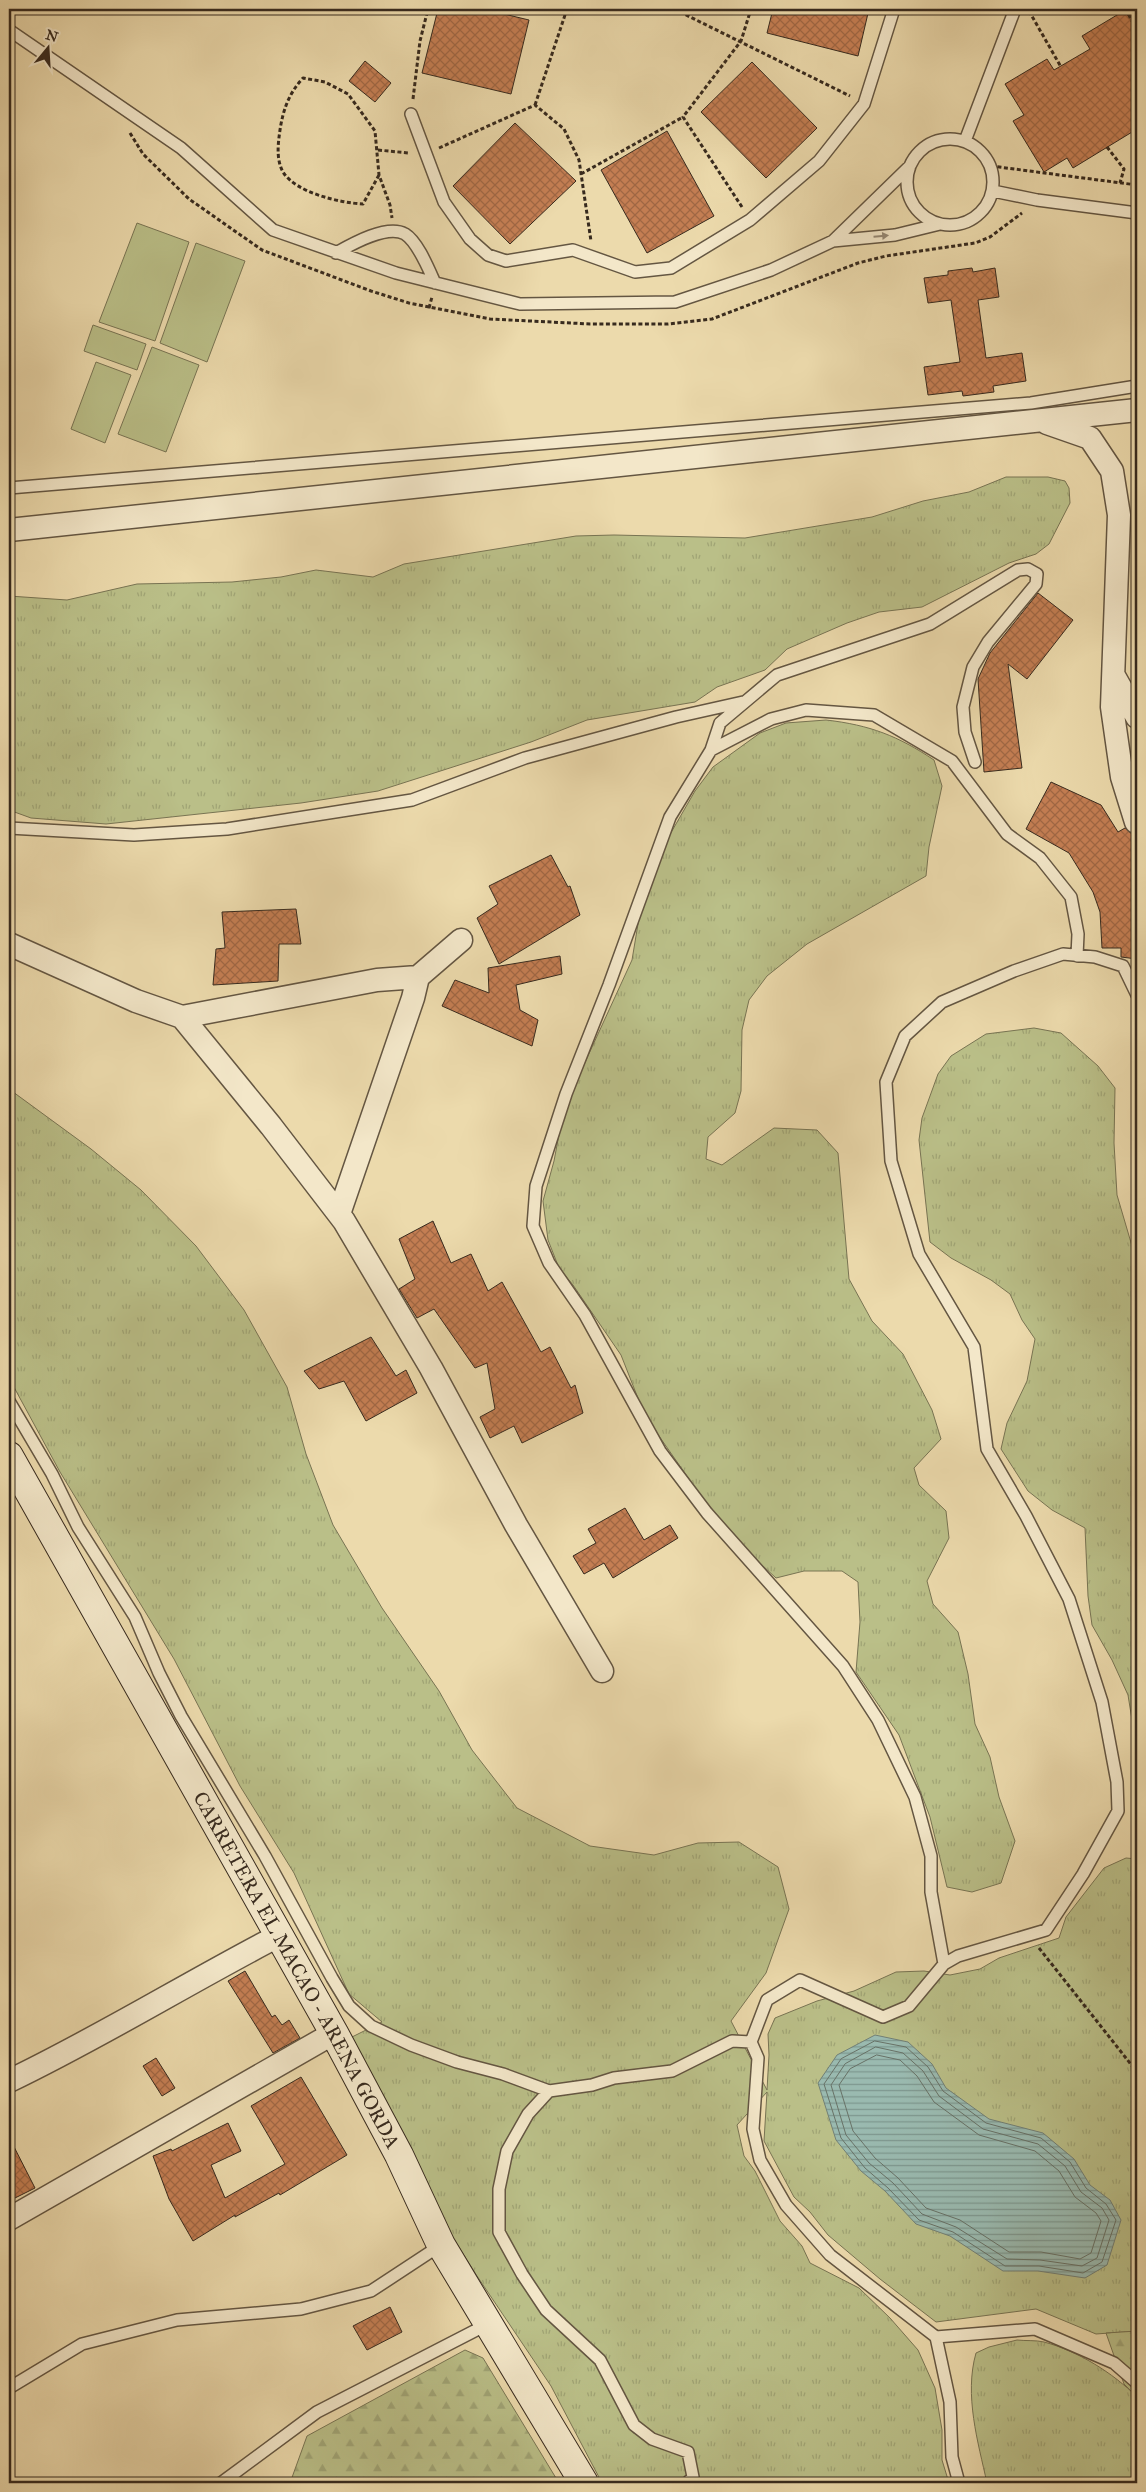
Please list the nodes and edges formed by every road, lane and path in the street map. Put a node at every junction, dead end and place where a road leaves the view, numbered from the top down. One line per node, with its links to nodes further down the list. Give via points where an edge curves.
1 (428, 9): 15 (path, via 420,41)
2 (566, 9): 14 (path)
3 (674, 9): 11 (path)
4 (751, 9): 11 (path)
5 (894, 9): 13 (lane)
6 (1015, 9): 17 (lane)
7 (1028, 9): 12 (path)
8 (1125, 9): 9 (path)
9 (1137, 29)
10 (9, 30): 33 (lane, via 181,148 273,230)
11 (741, 42): 13 (path); 16 (path)
12 (1061, 66)
13 (864, 104): 29 (lane, via 819,161)
14 (535, 105): 20 (path); 23 (path, via 564,129 579,160)
15 (411, 114): 20 (lane)
16 (682, 117): 23 (path); 29 (path)
17 (964, 141): 21 (lane, via 952,138 938,140 916,155); 22 (lane, via 985,155)
18 (1107, 147): 25 (path, via 1124,169)
19 (378, 150): 20 (path); 24 (path); 24 (path, via 375,131 348,94 325,82 303,78 291,92 282,119 277,152 283,173 305,190 341,203 363,204)
20 (426, 154): 34 (lane, via 444,202 470,239 488,255 506,261 573,250)
21 (910, 166): 30 (lane, via 908,188 916,208); 32 (lane)
22 (991, 166): 25 (path); 27 (lane)
23 (581, 174): 34 (path)
24 (378, 175): 31 (path, via 390,205)
25 (1120, 183): 26 (path)
26 (1137, 185)
27 (993, 191): 28 (lane, via 1037,200); 30 (lane, via 980,215 968,222)
28 (1137, 212)
29 (750, 220): 34 (lane, via 671,268 635,272)
30 (940, 224): 32 (lane, one-way to 30, via 895,235)
31 (394, 231): 33 (lane, via 362,238); 35 (lane, via 406,235 411,241 422,255)
32 (833, 241): 35 (lane, via 770,270 675,302 520,304)
33 (336, 252): 35 (lane, via 396,274)
34 (593, 255)
35 (435, 283)
36 (1137, 386): 39 (lane, via 1031,403)
37 (1137, 410): 38 (street)
38 (1042, 421): 40 (street); 41 (street, via 1090,438 1112,471 1119,516)
39 (9, 488)
40 (9, 530)
41 (1114, 676): 43 (street); 46 (street, via 1112,707 1122,777)
42 (747, 701): 44 (lane, via 720,723); 45 (lane, via 777,676 930,624 1018,570 1028,569 1037,574 1036,584 988,642 972,667 964,707 965,732); 47 (lane, via 525,758 412,800 227,829 134,835)
43 (1137, 717)
44 (711, 750): 50 (lane, via 771,719 806,710 874,715 952,761 1007,834 1040,858 1071,897 1078,934); 60 (lane, via 670,817 610,985 566,1094 536,1186 533,1226 549,1263 585,1315 660,1451 707,1513 843,1666 878,1720 916,1797 932,1856 931,1892)
45 (975, 762)
46 (1136, 822)
47 (9, 828)
48 (461, 940): 51 (street)
49 (9, 944): 53 (street, via 136,1002)
50 (1077, 956): 52 (lane, via 1095,957 1123,966); 59 (lane, via 1063,954 942,1002 905,1036 886,1082 891,1162 919,1254 974,1347 987,1449 1069,1599 1102,1702 1117,1782 1118,1810 1102,1843 1046,1930)
51 (418, 978): 53 (street, via 377,980); 54 (street)
52 (1136, 988)
53 (182, 1017): 54 (street)
54 (339, 1214): 57 (street, via 432,1368 516,1525)
55 (9, 1401): 65 (lane, via 52,1474 78,1527 135,1617 181,1716 265,1856 349,2006 371,2026 411,2045)
56 (9, 1456): 58 (street, CARRETERA EL MACAO - ARENA GORDA)
57 (602, 1671)
58 (280, 1935): 61 (street, CARRETERA EL MACAO - ARENA GORDA); 64 (street)
59 (1029, 1935): 60 (lane, via 958,1956); 63 (path)
60 (944, 1964): 62 (lane, via 909,2006 883,2017 800,1980 767,2000)
61 (334, 2033): 66 (street); 67 (street, CARRETERA EL MACAO - ARENA GORDA, via 399,2155)
62 (751, 2042): 65 (lane, via 732,2042 672,2071); 69 (lane, via 758,2058 753,2129 760,2160 786,2205 830,2255)
63 (1137, 2072)
64 (9, 2081)
65 (548, 2091): 74 (lane, via 528,2114 507,2151 499,2189 499,2232 546,2310 600,2360 634,2425 652,2439 688,2452 693,2477)
66 (9, 2219)
67 (441, 2245): 68 (street, CARRETERA EL MACAO - ARENA GORDA); 71 (lane, via 371,2291 301,2309 177,2320 82,2344)
68 (488, 2324): 72 (lane, via 317,2412); 73 (street, CARRETERA EL MACAO - ARENA GORDA)
69 (936, 2337): 70 (lane, via 1035,2329 1114,2363); 75 (lane, via 950,2402 952,2456)
70 (1137, 2383)
71 (9, 2388)
72 (221, 2483)
73 (584, 2483)
74 (687, 2483)
75 (959, 2483)

